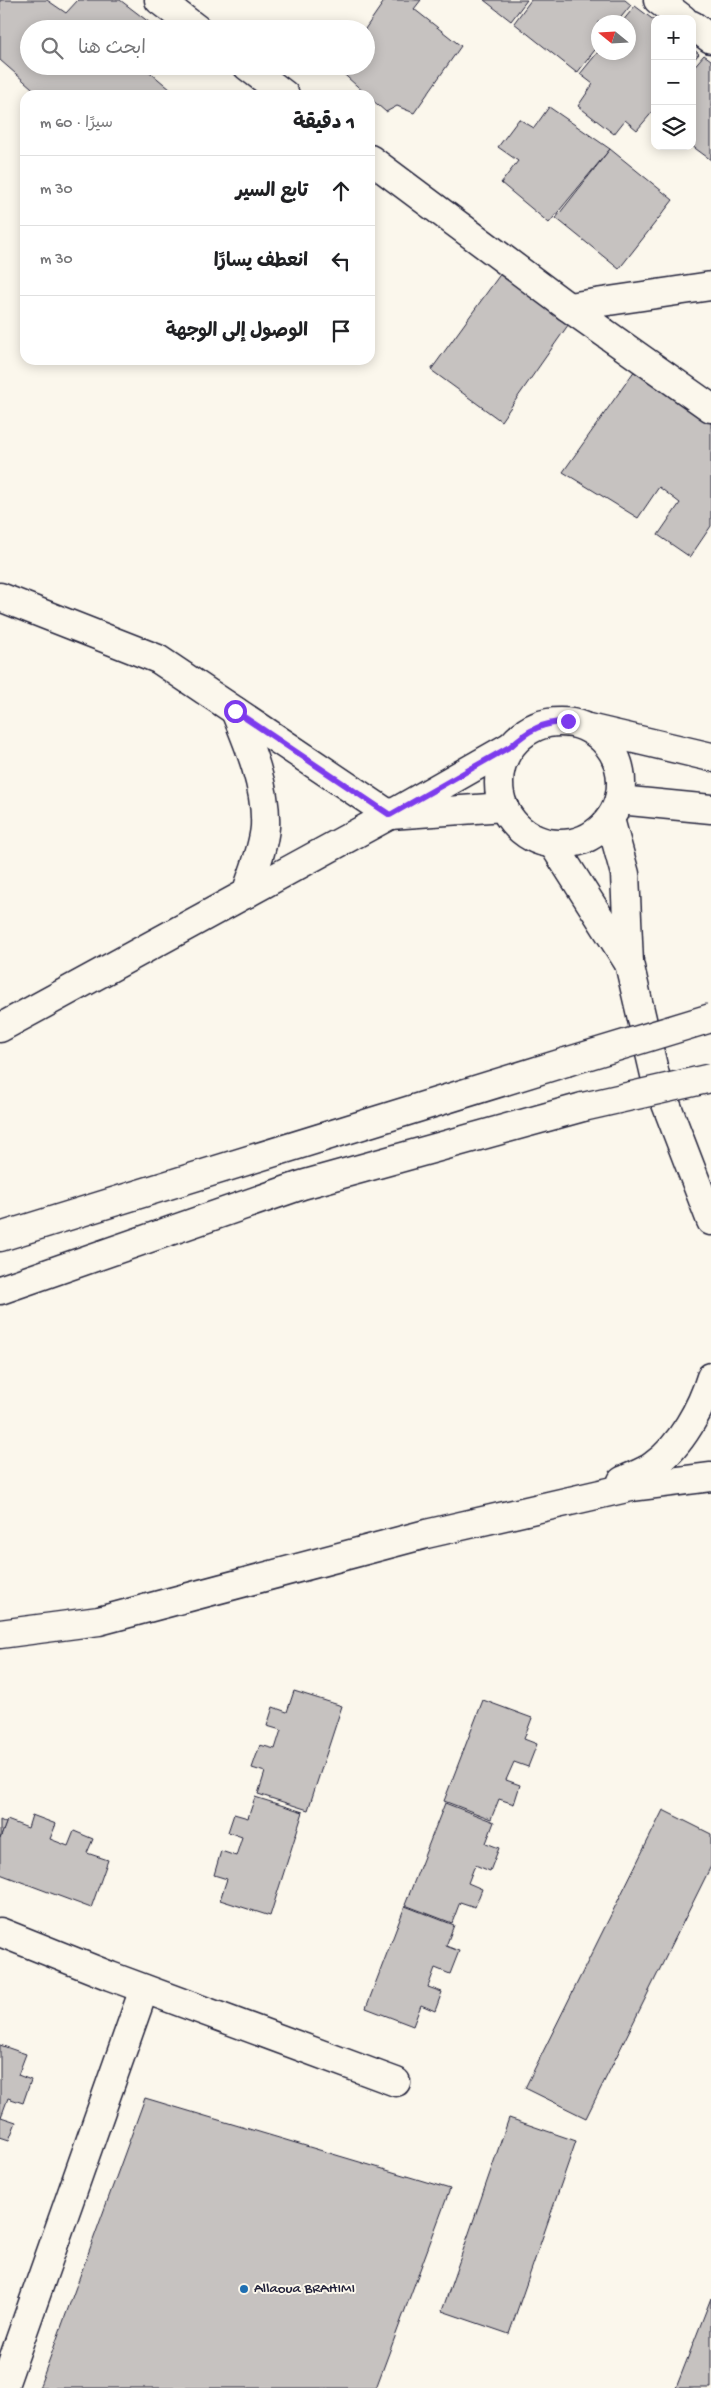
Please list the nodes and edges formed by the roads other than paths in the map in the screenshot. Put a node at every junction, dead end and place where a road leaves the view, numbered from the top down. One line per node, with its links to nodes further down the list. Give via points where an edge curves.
1 (159, 0): 4 (main road)
2 (658, 0): 3 (main road)
3 (678, 15)
4 (185, 20)
5 (696, 29): 6 (main road)
6 (711, 39)
7 (259, 75): 8 (main road)
8 (278, 90)
9 (375, 163): 11 (main road)
10 (711, 286): 11 (main road)
11 (568, 307): 12 (main road)
12 (711, 408)
13 (0, 597): 14 (main road, via 158,659)
14 (235, 711): 21 (main road); 23 (main road, via 259,777 265,826 260,854)
15 (588, 728): 16 (main road, via 568,721 547,723 527,731); 17 (main road); 20 (main road, via 605,740 616,758 622,779)
16 (511, 746): 18 (main road, via 502,765 500,786); 21 (main road)
17 (711, 757)
18 (504, 807): 21 (main road); 22 (main road, via 516,825 533,838)
19 (711, 809): 20 (main road)
20 (615, 810): 22 (main road, via 594,834 574,843); 24 (main road, via 625,874)
21 (390, 815): 23 (main road)
22 (553, 844): 24 (main road)
23 (246, 894): 26 (main road)
24 (629, 963): 28 (main road, via 655,1075)
25 (711, 1018): 29 (main road, bridge)
26 (0, 1028)
27 (711, 1078): 30 (main road, bridge, via 583,1108 302,1185)
28 (711, 1220)
29 (0, 1237)
30 (0, 1290)
31 (711, 1377): 33 (main road, via 706,1394 679,1440 654,1465 621,1481)
32 (711, 1477): 33 (main road, via 632,1487)
33 (552, 1505): 34 (main road, via 426,1534 99,1621)
34 (0, 1634)
35 (0, 1932): 36 (main road)
36 (144, 1989): 37 (main road); 38 (main road)
37 (396, 2082)
38 (3, 2388)

